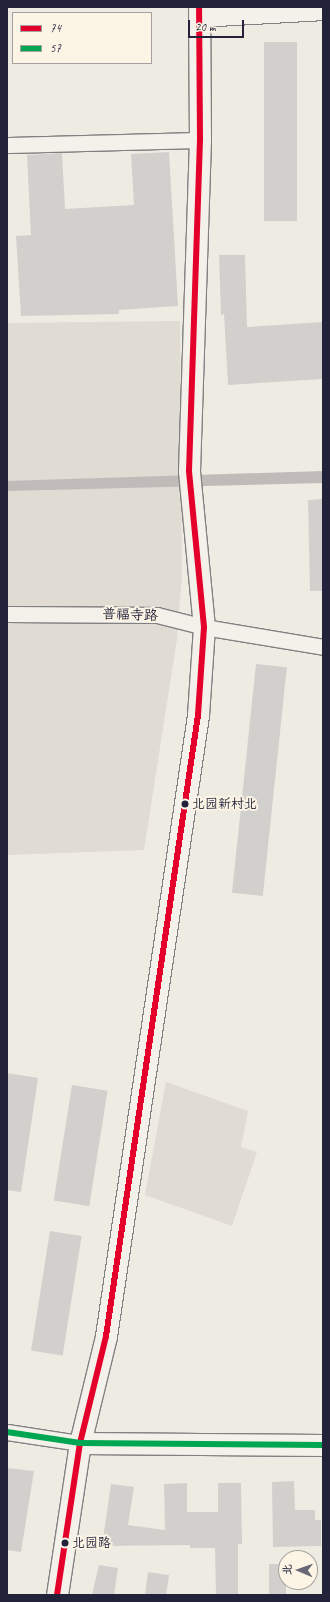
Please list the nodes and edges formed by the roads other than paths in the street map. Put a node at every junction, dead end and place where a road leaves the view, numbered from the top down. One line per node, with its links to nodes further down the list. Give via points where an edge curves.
1 (323, 9): 2 (street)
2 (199, 12): 3 (street)
3 (200, 140): 4 (street); 6 (street, via 189,480)
4 (7, 145)
5 (7, 614): 6 (street, 普福寺路, via 157,615)
6 (204, 627): 7 (street, 普福寺路); 9 (street, via 194,740 106,1336)
7 (323, 646)
8 (7, 1432): 9 (street)
9 (80, 1443): 10 (street); 11 (street)
10 (323, 1445)
11 (57, 1595)

